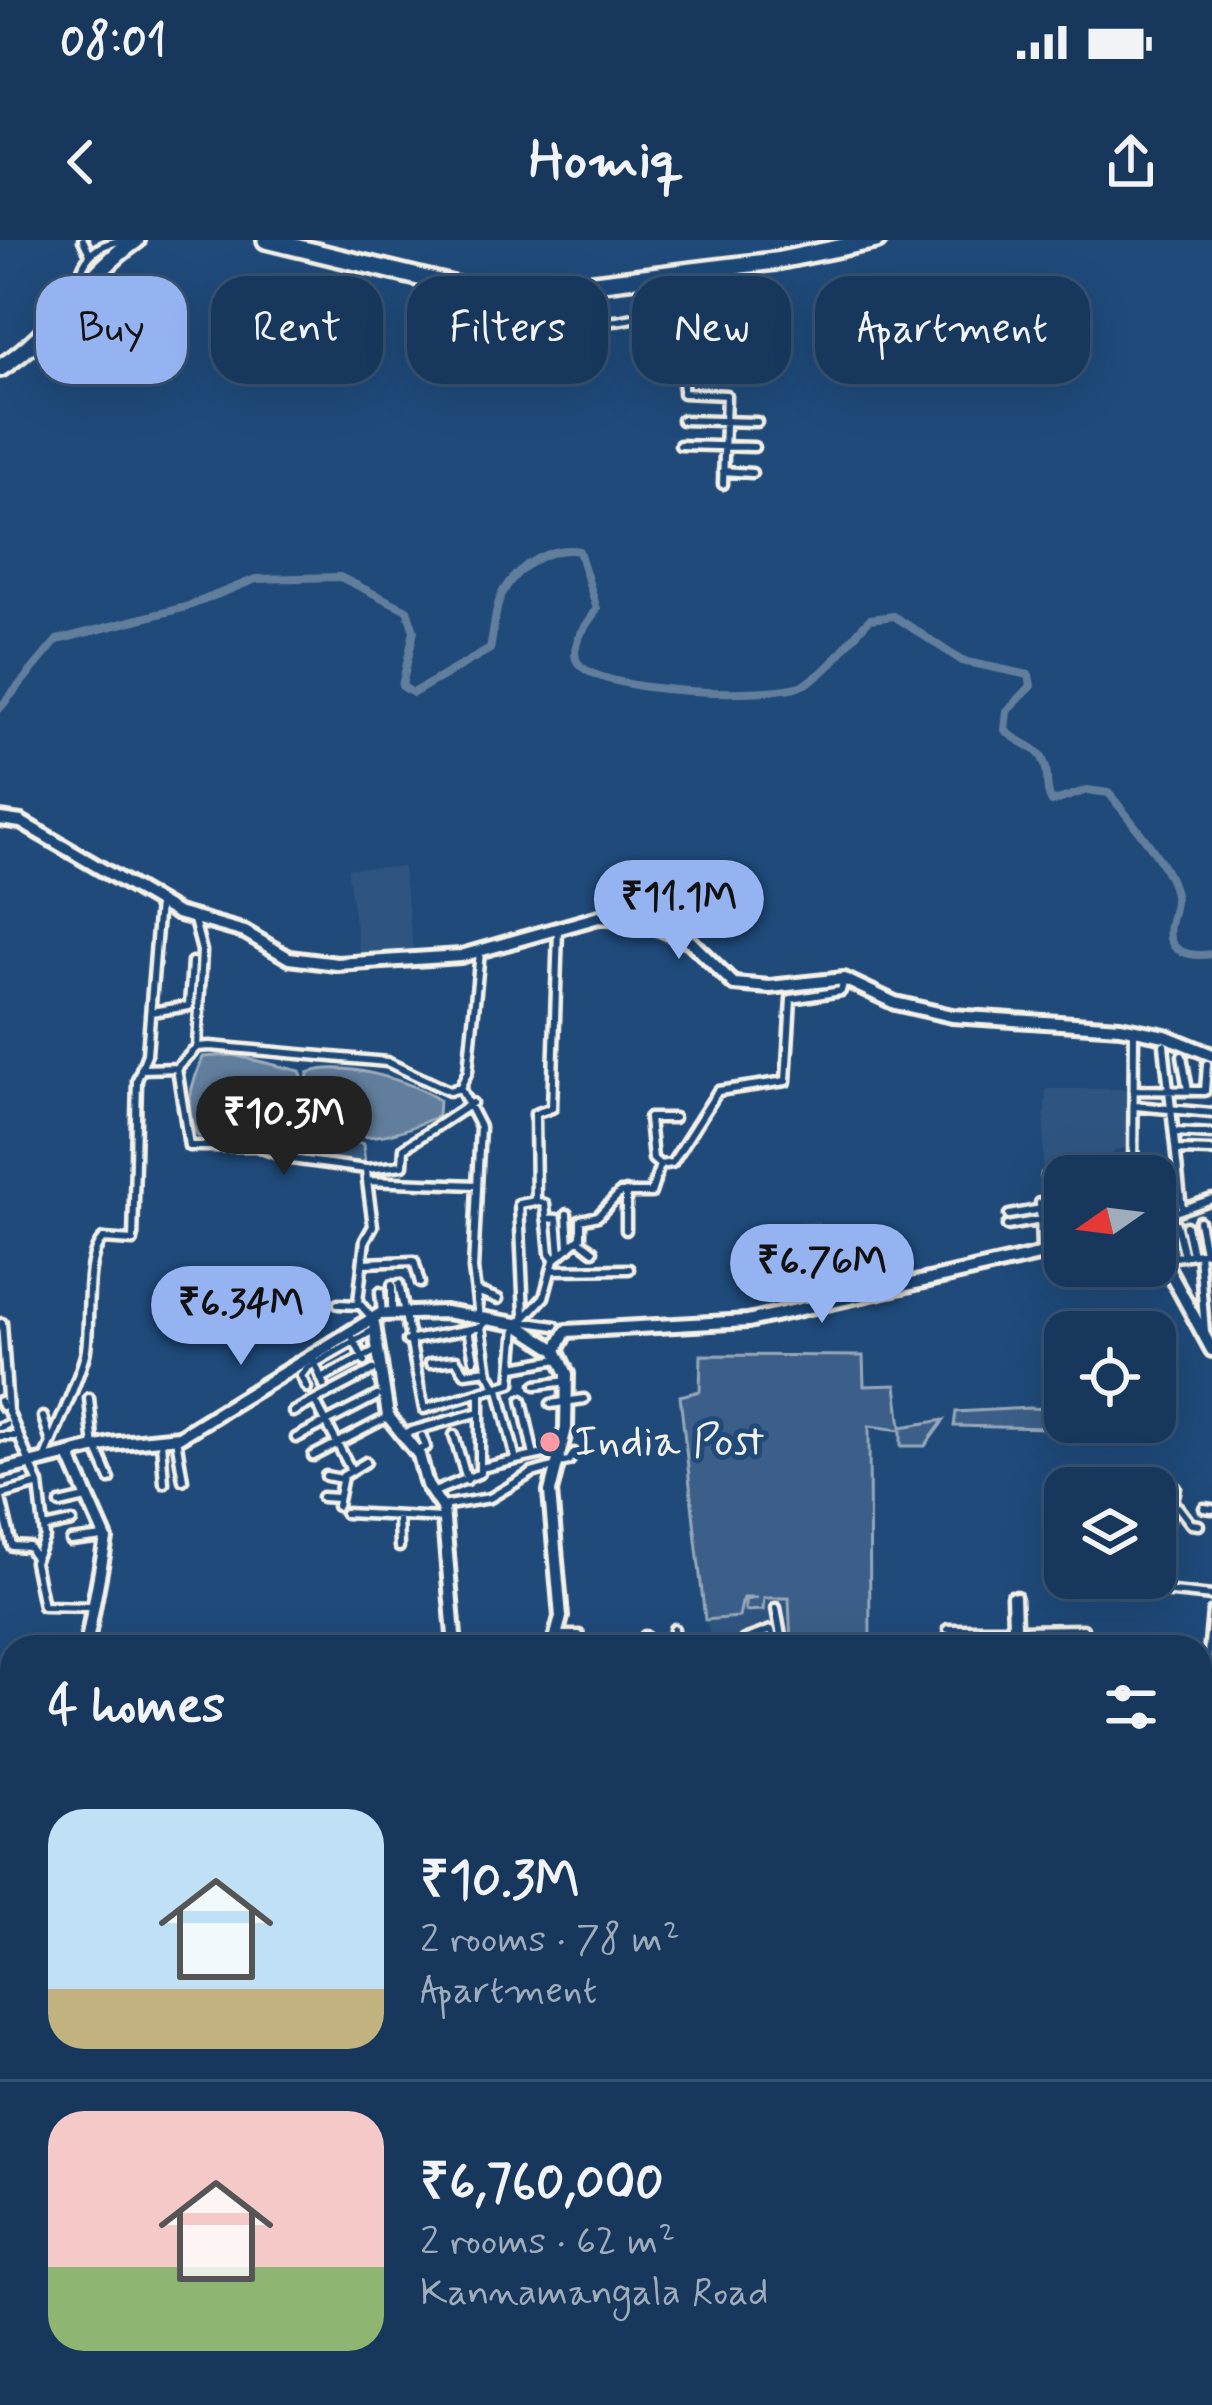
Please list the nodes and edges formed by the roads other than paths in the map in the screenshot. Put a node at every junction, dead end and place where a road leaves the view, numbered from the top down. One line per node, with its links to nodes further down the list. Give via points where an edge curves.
1 (83, 240): 8 (street)
2 (266, 240): 12 (highway)
3 (877, 240): 5 (highway)
4 (134, 241): 8 (street); 11 (highway)
5 (839, 244): 6 (highway)
6 (815, 246): 7 (highway)
7 (789, 249): 9 (highway)
8 (90, 254): 10 (street)
9 (703, 270): 13 (highway); 17 (street, via 703,311 686,316 683,393 726,395)
10 (80, 276)
11 (98, 276)
12 (414, 276)
13 (657, 276)
14 (36, 340): 15 (highway)
15 (0, 368)
16 (682, 420): 17 (street)
17 (725, 421): 18 (street); 20 (street)
18 (757, 422)
19 (680, 445): 20 (street)
20 (724, 447): 21 (street); 22 (street)
21 (754, 447)
22 (723, 471): 23 (street); 24 (street)
23 (752, 473)
24 (723, 484)
25 (0, 819): 26 (street, via 21,822)
26 (159, 903): 27 (street); 32 (street)
27 (194, 920): 29 (street, via 245,932 313,963); 35 (street, via 202,951)
28 (557, 926): 29 (street); 31 (street, via 599,917 646,922 708,954 734,984); 60 (street, via 552,1108 535,1114)
29 (480, 952): 40 (street)
30 (192, 962): 32 (street, via 189,1006)
31 (844, 979): 33 (street, via 895,1003 952,1016); 54 (street, via 842,991 791,999 786,1081 718,1091 672,1163)
32 (151, 1012): 39 (street)
33 (1134, 1030): 37 (street); 42 (street)
34 (1164, 1045): 41 (street)
35 (197, 1047): 38 (street); 40 (street, via 387,1062 449,1091)
36 (1182, 1056): 43 (street)
37 (1209, 1059): 43 (street, via 1207,1089)
38 (177, 1068): 39 (street); 55 (street, via 189,1146 256,1146)
39 (141, 1069): 133 (street, via 133,1241 104,1239 95,1248 85,1355)
40 (460, 1088): 44 (street)
41 (1170, 1089): 42 (street); 43 (street); 46 (street)
42 (1136, 1090): 45 (street)
43 (1187, 1090)
44 (472, 1102): 55 (street, via 404,1148 403,1165); 57 (street, via 480,1126)
45 (1136, 1106): 46 (street); 53 (street)
46 (1172, 1112): 47 (street); 49 (street)
47 (1212, 1113)
48 (674, 1118): 54 (street, via 649,1118)
49 (1175, 1132): 50 (street); 51 (street)
50 (1212, 1134)
51 (1178, 1150): 52 (street); 61 (street)
52 (1212, 1151)
53 (1133, 1155)
54 (659, 1165): 58 (street, via 651,1193)
55 (366, 1169): 56 (street)
56 (367, 1181): 57 (street); 77 (street, via 373,1226)
57 (476, 1185): 84 (street)
58 (626, 1192): 69 (street); 70 (street, via 581,1220)
59 (1212, 1199): 61 (street)
60 (536, 1201): 76 (street, via 544,1203 550,1253); 90 (street, via 519,1204)
61 (1182, 1208): 62 (street)
62 (1176, 1210)
63 (567, 1214): 71 (street)
64 (1010, 1215): 65 (street, via 1040,1206)
65 (1041, 1220): 67 (street); 74 (street)
66 (1198, 1221): 75 (street)
67 (1007, 1226)
68 (1186, 1226): 75 (street)
69 (626, 1230)
70 (579, 1240): 71 (street); 72 (street)
71 (569, 1248): 76 (street)
72 (593, 1251)
73 (1044, 1253): 74 (street)
74 (1041, 1254): 98 (street, via 748,1321 566,1331)
75 (1190, 1255): 80 (street); 94 (street)
76 (558, 1257): 79 (street)
77 (362, 1264): 81 (street, via 414,1261); 87 (street)
78 (629, 1269): 79 (street)
79 (553, 1270): 90 (street, via 544,1297)
80 (1208, 1279): 94 (street)
81 (420, 1283)
82 (395, 1285): 88 (street)
83 (380, 1292): 88 (street)
84 (476, 1292): 85 (street); 89 (street)
85 (498, 1299)
86 (338, 1304): 87 (street)
87 (358, 1306): 88 (street)
88 (385, 1318): 89 (street); 95 (street); 96 (street); 97 (street)
89 (483, 1321): 90 (street); 93 (street); 107 (street)
90 (520, 1321): 92 (street); 98 (street); 105 (street)
91 (2, 1323): 119 (street)
92 (555, 1326)
93 (467, 1330): 96 (street); 102 (street)
94 (1204, 1335): 99 (street)
95 (352, 1336): 100 (street); 101 (street)
96 (406, 1341): 114 (street, via 424,1409)
97 (377, 1350): 101 (street); 112 (street)
98 (554, 1350): 104 (street); 104 (street); 113 (street)
99 (1212, 1350)
100 (313, 1358): 101 (street, via 323,1382); 110 (street, via 302,1376); 130 (street)
101 (363, 1359)
102 (474, 1360)
103 (430, 1363): 107 (street, via 456,1360 465,1372)
104 (543, 1365): 105 (street)
105 (514, 1366): 111 (street, via 512,1383)
106 (373, 1370): 117 (street)
107 (487, 1370): 111 (street)
108 (399, 1382): 112 (street)
109 (536, 1385): 113 (street)
110 (307, 1388)
111 (498, 1389): 114 (street); 141 (street)
112 (379, 1391): 122 (street); 124 (street)
113 (574, 1393): 118 (street); 142 (street)
114 (480, 1394): 121 (street)
115 (89, 1399): 135 (street)
116 (523, 1400): 139 (street)
117 (315, 1401): 120 (street); 124 (street)
118 (551, 1404)
119 (3, 1407): 128 (street)
120 (293, 1412)
121 (476, 1413): 125 (street); 145 (street)
122 (388, 1417): 125 (street); 134 (street)
123 (43, 1418): 133 (street)
124 (326, 1423): 131 (street); 134 (street)
125 (400, 1435): 136 (street)
126 (454, 1435): 152 (street)
127 (0, 1436): 128 (street)
128 (16, 1436): 144 (street)
129 (422, 1436): 136 (street, via 426,1447)
130 (176, 1438): 132 (street); 151 (street)
131 (296, 1438)
132 (161, 1441): 135 (street); 154 (street)
133 (51, 1443): 144 (street)
134 (337, 1444): 138 (street); 146 (street)
135 (95, 1448): 140 (street); 149 (street)
136 (415, 1450): 160 (street)
137 (574, 1453): 142 (street, via 566,1463)
138 (313, 1456)
139 (534, 1456): 141 (street); 142 (street)
140 (70, 1457): 144 (street); 157 (street)
141 (516, 1460): 145 (street)
142 (555, 1460): 160 (street, via 490,1498); 186 (street)
143 (366, 1462): 146 (street)
144 (38, 1464): 147 (street); 153 (street)
145 (481, 1468): 152 (street)
146 (351, 1470): 150 (street)
147 (0, 1471)
148 (326, 1476): 150 (street)
149 (110, 1479)
150 (342, 1479): 158 (street, via 337,1502)
151 (183, 1480)
152 (467, 1480): 155 (street)
153 (38, 1484): 156 (street); 170 (street)
154 (164, 1484)
155 (452, 1488): 160 (street); 160 (street)
156 (0, 1494): 163 (street)
157 (89, 1496): 159 (street); 171 (street)
158 (322, 1497)
159 (60, 1504)
160 (440, 1505): 165 (street); 185 (street)
161 (18, 1508): 163 (street)
162 (1176, 1509): 168 (street)
163 (4, 1511): 169 (street)
164 (346, 1513): 165 (street)
165 (398, 1516): 173 (street)
166 (72, 1522): 170 (street)
167 (18, 1523): 169 (street)
168 (1199, 1525)
169 (7, 1526): 174 (street, via 13,1547 28,1546)
170 (44, 1528): 174 (street)
171 (105, 1537): 172 (street); 178 (street)
172 (71, 1541)
173 (399, 1546)
174 (35, 1558): 178 (street, via 44,1608)
175 (1176, 1592): 177 (street)
176 (1014, 1596): 182 (street)
177 (1212, 1596)
178 (93, 1606): 184 (street)
179 (776, 1608): 189 (street)
180 (674, 1629): 188 (street)
181 (949, 1629): 182 (street)
182 (1014, 1629): 183 (street); 190 (street)
183 (1082, 1629)
184 (88, 1635)
185 (454, 1635)
186 (560, 1635): 187 (street)
187 (575, 1635)
188 (674, 1635)
189 (779, 1635)
190 (1014, 1635)

